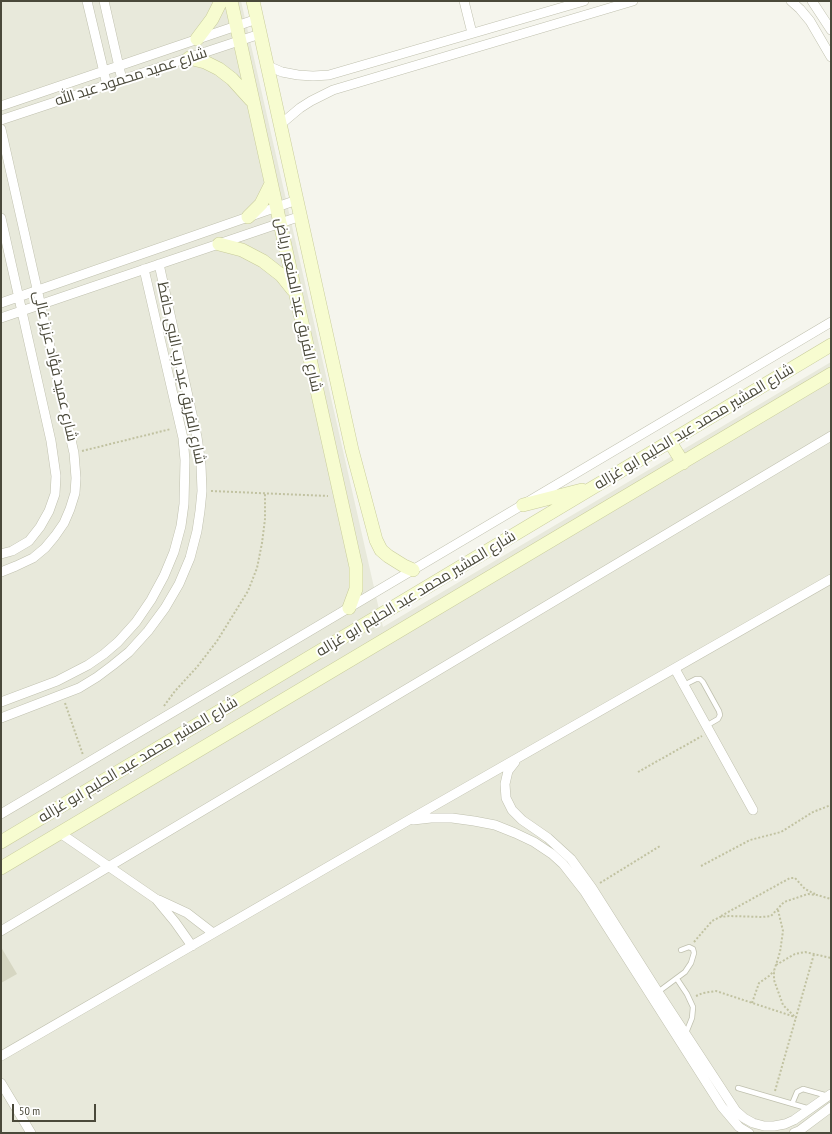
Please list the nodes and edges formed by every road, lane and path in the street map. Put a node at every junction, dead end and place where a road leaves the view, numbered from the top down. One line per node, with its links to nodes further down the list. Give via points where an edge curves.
1 (87, 1): 24 (street)
2 (104, 1): 22 (street)
3 (221, 1): 18 (street, via 212,19)
4 (231, 1): 13 (street, شارع الفريق عبد المنعم رياض)
5 (253, 1): 12 (street, شارع الفريق عبد المنعم رياض)
6 (464, 1): 17 (street)
7 (584, 1): 11 (street)
8 (633, 1): 14 (street)
9 (791, 1): 20 (street, via 810,21)
10 (812, 1): 15 (street)
11 (539, 14): 14 (street); 17 (street)
12 (257, 19): 13 (street, شارع عميد محمود عبد الله); 16 (street, شارع الفريق عبد المنعم رياض)
13 (236, 26): 18 (street, شارع عميد محمود عبد الله); 19 (street, شارع الفريق عبد المنعم رياض)
14 (542, 28): 30 (street, via 333,90 305,104)
15 (831, 30)
16 (260, 34): 19 (street, شارع عميد محمود عبد الله); 23 (street, شارع الفريق عبد المنعم رياض)
17 (472, 34): 23 (street, via 329,75 298,75)
18 (197, 39): 22 (street, شارع عميد محمود عبد الله)
19 (240, 41): 21 (street, شارع عميد محمود عبد الله); 27 (street, شارع الفريق عبد المنعم رياض)
20 (831, 57)
21 (189, 58): 25 (street, شارع عميد محمود عبد الله); 27 (street, via 205,62 232,78)
22 (119, 66): 24 (street, شارع عميد محمود عبد الله); 25 (street)
23 (268, 66): 30 (street, شارع الفريق عبد المنعم رياض)
24 (103, 71): 26 (street); 28 (street, شارع عميد محمود عبد الله)
25 (122, 80): 26 (street, شارع عميد محمود عبد الله)
26 (107, 85): 29 (street, شارع عميد محمود عبد الله)
27 (253, 103): 32 (street, شارع الفريق عبد المنعم رياض)
28 (1, 106)
29 (1, 120)
30 (281, 124): 33 (street, شارع الفريق عبد المنعم رياض)
31 (1, 129): 42 (street, شارع عميد فؤاد عزيز غالى)
32 (271, 184): 34 (street, شارع الفريق عبد المنعم رياض); 36 (street, via 261,204)
33 (297, 200): 34 (street); 35 (street, شارع الفريق عبد المنعم رياض)
34 (276, 208): 36 (street); 38 (street, شارع الفريق عبد المنعم رياض)
35 (301, 216): 38 (street, شارع الفريق عبد رب النبى حافظ); 55 (street, شارع الفريق عبد المنعم رياض)
36 (248, 217): 42 (street)
37 (1, 218): 44 (street, شارع عميد فؤاد عزيز غالى)
38 (280, 223): 39 (street, شارع الفريق عبد رب النبى حافظ); 43 (street, شارع الفريق عبد المنعم رياض)
39 (219, 244): 40 (street, شارع الفريق عبد رب النبى حافظ); 43 (street, via 242,250 262,261 281,275)
40 (158, 264): 41 (street, شارع الفريق عبد رب النبى حافظ); 60 (street, شارع الفريق عبد رب النبى حافظ, via 197,437)
41 (144, 269): 46 (street, شارع الفريق عبد رب النبى حافظ); 52 (street, شارع الفريق عبد رب النبى حافظ)
42 (37, 290): 44 (street); 46 (street, شارع عميد فؤاد عزيز غالى)
43 (296, 294): 57 (street, شارع الفريق عبد المنعم رياض)
44 (19, 297): 45 (street); 47 (street, شارع عميد فؤاد عزيز غالى)
45 (1, 303)
46 (40, 305): 47 (street, شارع الفريق عبد رب النبى حافظ); 56 (street, شارع عميد فؤاد عزيز غالى)
47 (22, 311): 48 (street, شارع الفريق عبد رب النبى حافظ); 64 (street, شارع عميد فؤاد عزيز غالى, via 51,440 56,482 49,511 40,527 28,541 12,551)
48 (1, 318)
49 (831, 322): 63 (street)
50 (831, 345): 54 (street, شارع المشير محمد عبد الحليم ابو غزاله)
51 (831, 374): 58 (street, شارع المشير محمد عبد الحليم ابو غزاله)
52 (180, 427): 56 (path); 72 (street, شارع الفريق عبد رب النبى حافظ, via 186,482 181,526 174,552 151,600 118,642 88,665 57,681)
53 (831, 436): 87 (street)
54 (670, 442): 58 (street); 59 (street, شارع المشير محمد عبد الحليم ابو غزاله)
55 (352, 450): 57 (street); 65 (street, شارع الفريق عبد المنعم رياض, via 376,540 381,550)
56 (74, 453): 66 (street, شارع عميد فؤاد عزيز غالى, via 74,493 64,523 56,536 33,558)
57 (331, 456): 62 (street, شارع الفريق عبد المنعم رياض)
58 (683, 463): 83 (street, شارع المشير محمد عبد الحليم ابو غزاله)
59 (595, 487): 63 (street); 84 (street, شارع المشير محمد عبد الحليم ابو غزاله)
60 (202, 491): 61 (path); 71 (street, شارع الفريق عبد رب النبى حافظ, via 197,531 190,558 165,608 129,652 97,677)
61 (265, 494): 62 (path); 74 (path, via 262,544 257,568 248,591 197,667 166,701)
62 (341, 497): 68 (street, شارع الفريق عبد المنعم رياض, via 357,574 356,589)
63 (522, 505): 65 (street)
64 (1, 554)
65 (413, 570): 68 (street)
66 (1, 572)
67 (831, 579): 69 (street)
68 (349, 608): 74 (street)
69 (675, 668): 70 (street); 76 (street)
70 (684, 685): 75 (street); 75 (lane, via 700,679 719,711 718,719)
71 (62, 695): 73 (street, شارع الفريق عبد رب النبى حافظ); 77 (path)
72 (1, 702)
73 (1, 718)
74 (156, 723): 77 (street)
75 (708, 729): 78 (path); 80 (street)
76 (516, 760): 82 (street); 89 (street, via 508,771 505,784 506,798 512,810 571,858)
77 (86, 764): 81 (street)
78 (638, 772)
79 (831, 805): 86 (path, via 813,812 781,832 750,840)
80 (753, 810)
81 (1, 814)
82 (410, 820): 96 (street); 120 (street, via 452,818 495,825 534,842 563,864 585,892 722,1108 739,1127)
83 (60, 833): 87 (street); 88 (street, شارع المشير محمد عبد الحليم ابو غزاله)
84 (1, 842)
85 (660, 846): 89 (path)
86 (701, 866)
87 (108, 867): 91 (street); 95 (street)
88 (1, 868)
89 (592, 888): 105 (street)
90 (817, 895): 92 (path); 93 (path, via 808,894 794,898 784,902); 94 (path, via 805,889 795,878 790,878)
91 (156, 899): 96 (street, via 186,913); 97 (street)
92 (831, 899)
93 (778, 910): 94 (path, via 771,916); 102 (path, via 783,931)
94 (720, 917): 98 (path, via 712,921)
95 (1, 931)
96 (213, 934): 97 (street)
97 (192, 946): 110 (street)
98 (690, 947): 99 (lane); 104 (lane, via 694,953 692,963)
99 (681, 950)
100 (814, 954): 101 (path); 102 (path, via 795,954); 108 (path)
101 (831, 958)
102 (775, 965): 103 (path)
103 (774, 971): 107 (path, via 759,983); 108 (path, via 774,980 783,1004)
104 (676, 979): 105 (lane); 106 (lane)
105 (658, 992): 109 (street)
106 (689, 999): 107 (path, via 703,992 716,991); 109 (lane, via 693,1012)
107 (752, 1003): 108 (path)
108 (796, 1018): 114 (path)
109 (685, 1035): 117 (street, via 736,1111 744,1118 764,1126 774,1126 794,1120)
110 (1, 1056)
111 (1, 1083): 119 (street)
112 (738, 1088): 114 (lane)
113 (830, 1095): 115 (lane, via 803,1089 797,1092); 117 (street)
114 (773, 1098): 115 (lane)
115 (792, 1104): 117 (lane)
116 (831, 1107): 118 (street)
117 (813, 1108): 118 (street)
118 (821, 1115): 121 (street)
119 (32, 1133)
120 (749, 1133)
121 (794, 1133)

